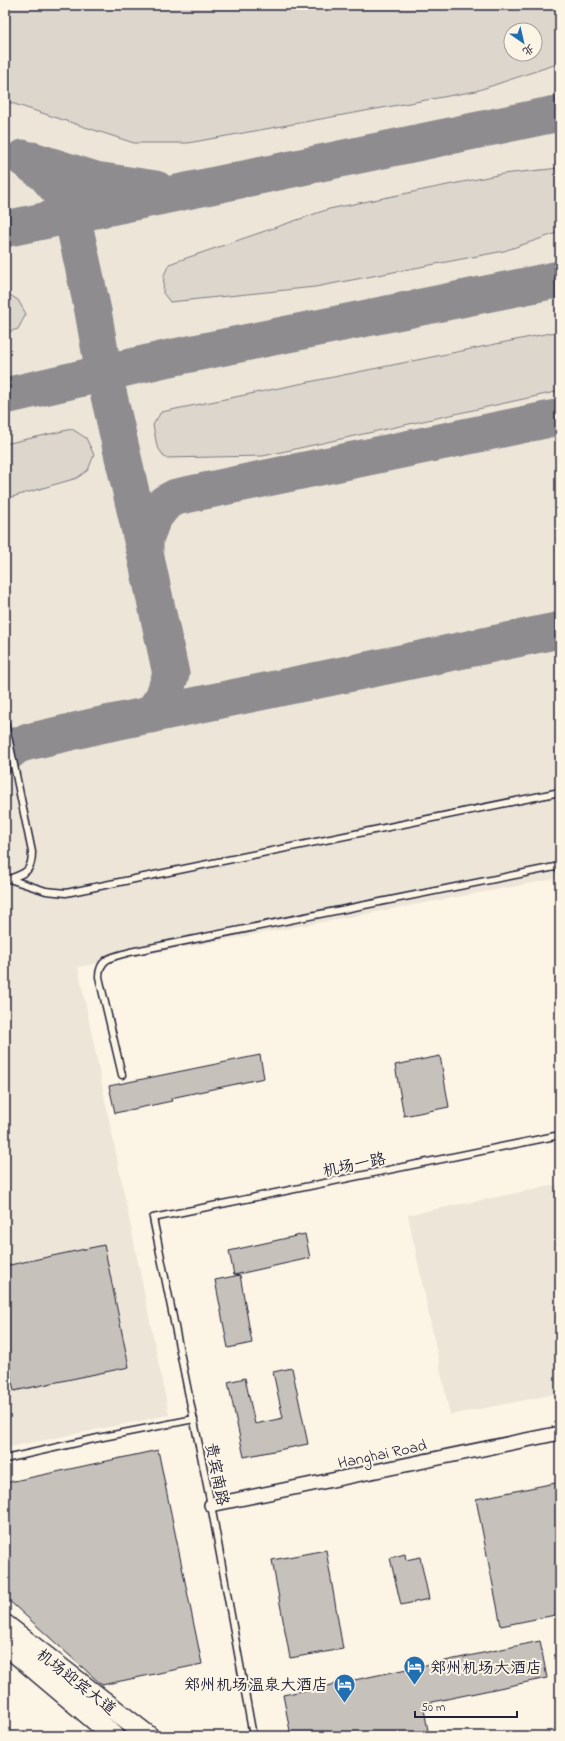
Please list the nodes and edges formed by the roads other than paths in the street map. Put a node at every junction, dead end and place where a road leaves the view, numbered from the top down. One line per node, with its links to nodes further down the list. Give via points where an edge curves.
1 (5, 722): 4 (lane, via 32,852 29,869 21,875)
2 (560, 792): 4 (lane, via 66,893 46,891)
3 (560, 866): 5 (lane, via 130,952 105,960 101,965 99,977)
4 (7, 879)
5 (122, 1074)
6 (560, 1135): 7 (lane, 机场一路)
7 (153, 1218): 8 (lane, 贵宾南路)
8 (194, 1419): 10 (lane); 11 (lane, 贵宾南路)
9 (560, 1433): 11 (street, Hanghai Road)
10 (5, 1459)
11 (212, 1505): 16 (lane, 贵宾南路)
12 (5, 1626): 15 (main road, 机场迎宾大道)
13 (5, 1644): 14 (main road)
14 (114, 1736)
15 (148, 1736)
16 (253, 1736)

